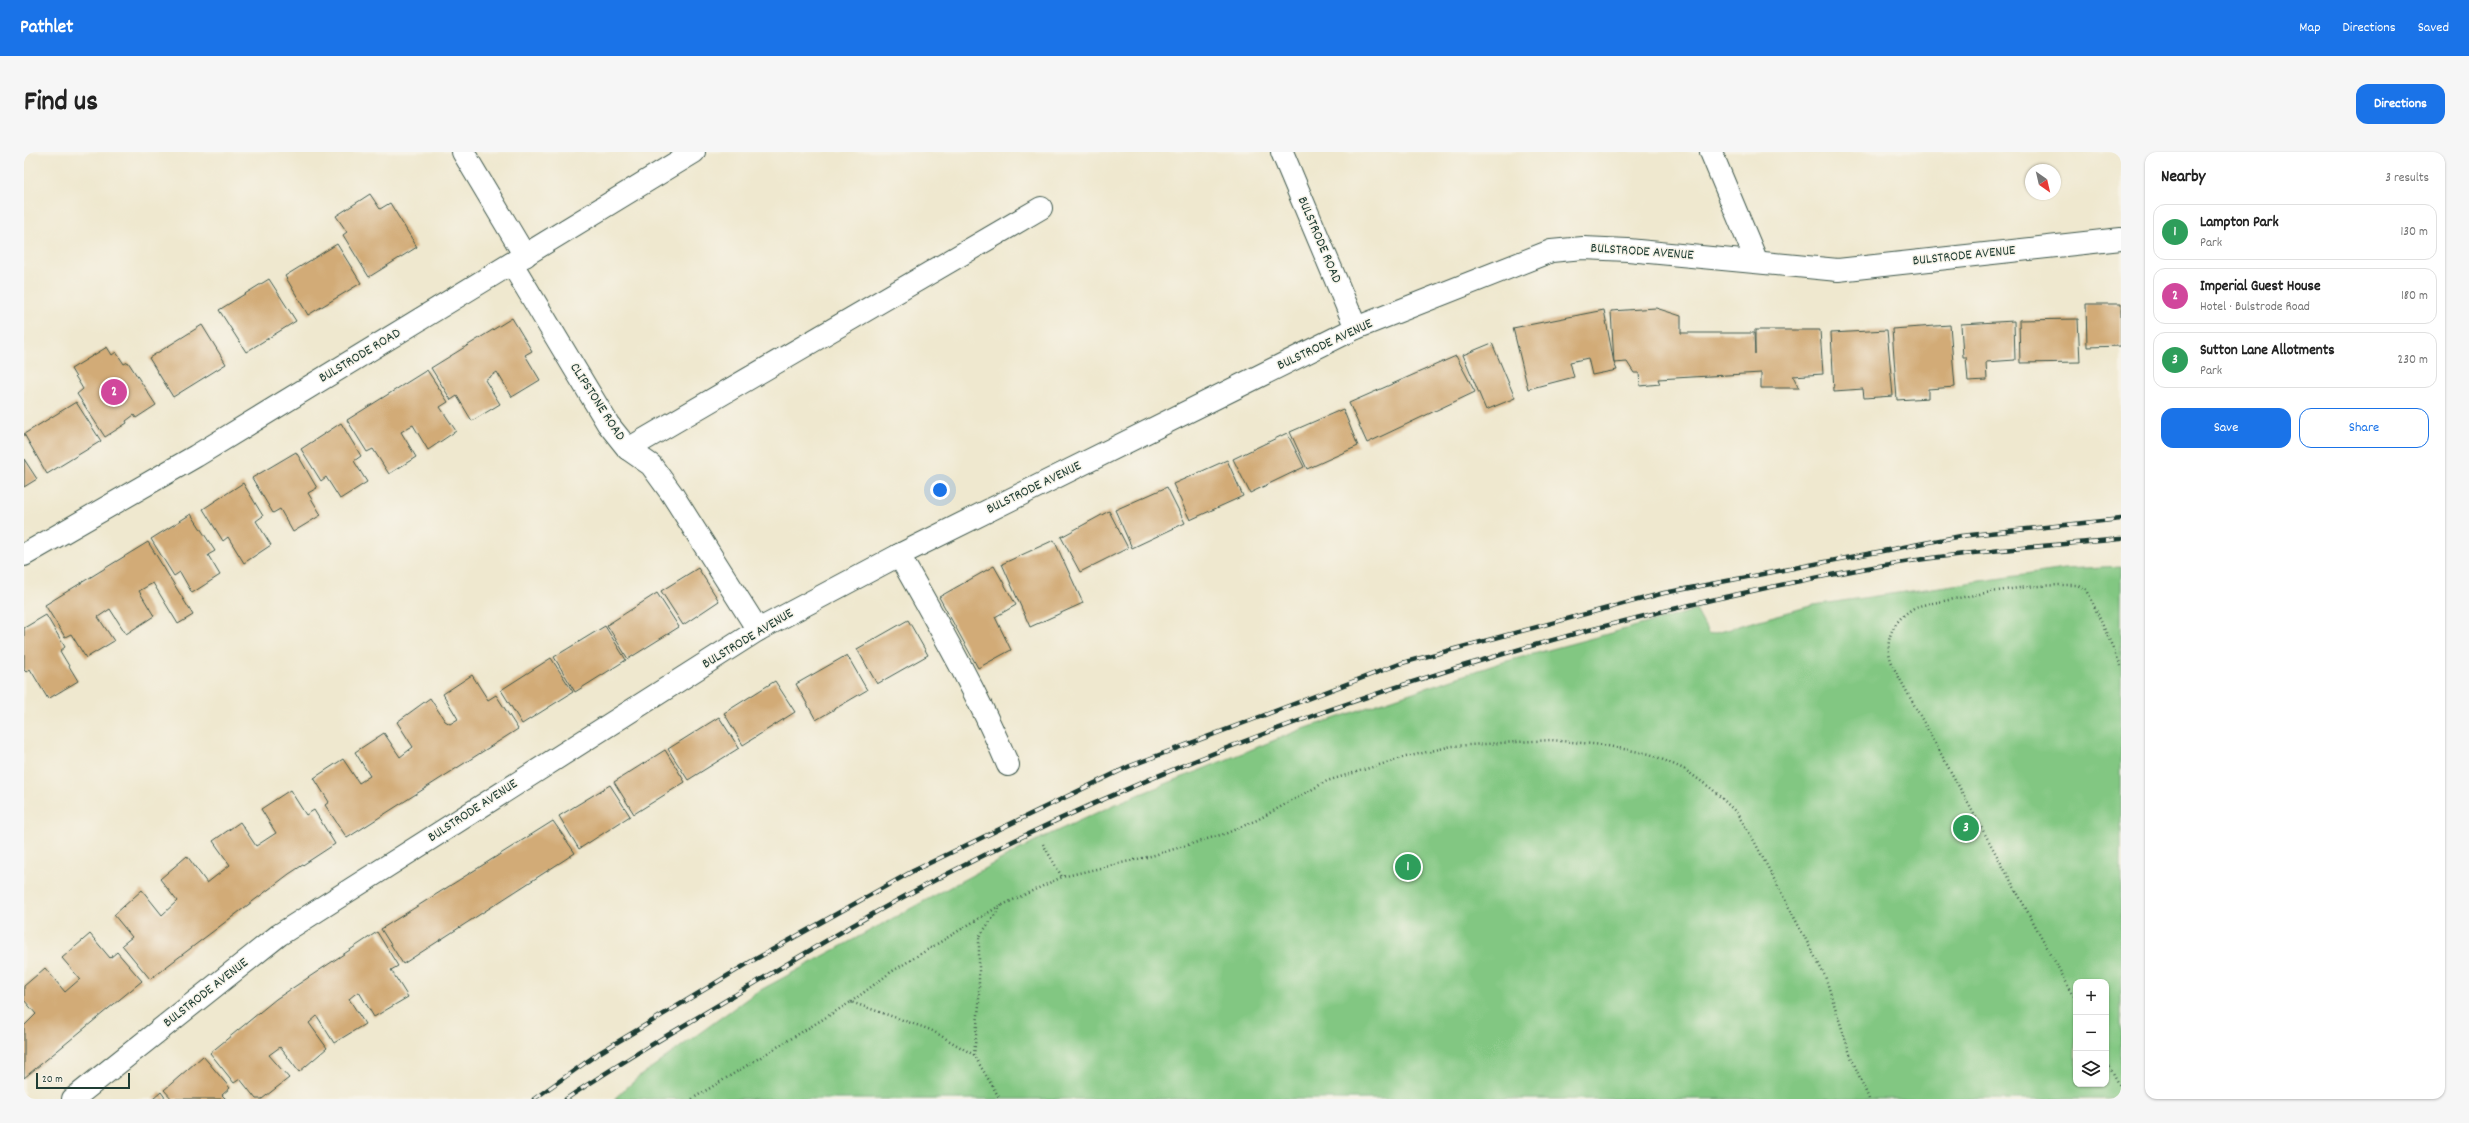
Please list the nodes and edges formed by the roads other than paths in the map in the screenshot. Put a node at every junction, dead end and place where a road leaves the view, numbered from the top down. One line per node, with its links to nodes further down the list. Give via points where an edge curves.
1 (464, 152): 7 (street, CLIPSTONE ROAD)
2 (694, 152): 7 (street, BULSTRODE ROAD)
3 (1282, 152): 9 (street, BULSTRODE ROAD)
4 (1711, 152): 8 (street)
5 (1041, 208): 10 (street)
6 (2121, 239): 8 (street, BULSTRODE AVENUE, via 1838,270)
7 (518, 260): 10 (street, CLIPSTONE ROAD, via 608,424); 11 (street, BULSTRODE ROAD, via 196,456)
8 (1757, 262): 9 (street, BULSTRODE AVENUE, via 1628,250 1583,248 1551,251)
9 (1356, 328): 12 (street, BULSTRODE AVENUE)
10 (628, 449): 13 (street, CLIPSTONE ROAD, via 651,465 672,494)
11 (24, 555)
12 (899, 556): 13 (street, BULSTRODE AVENUE); 14 (street, via 977,697)
13 (758, 630): 15 (street, BULSTRODE AVENUE, via 279,935)
14 (1008, 765)
15 (73, 1099)

